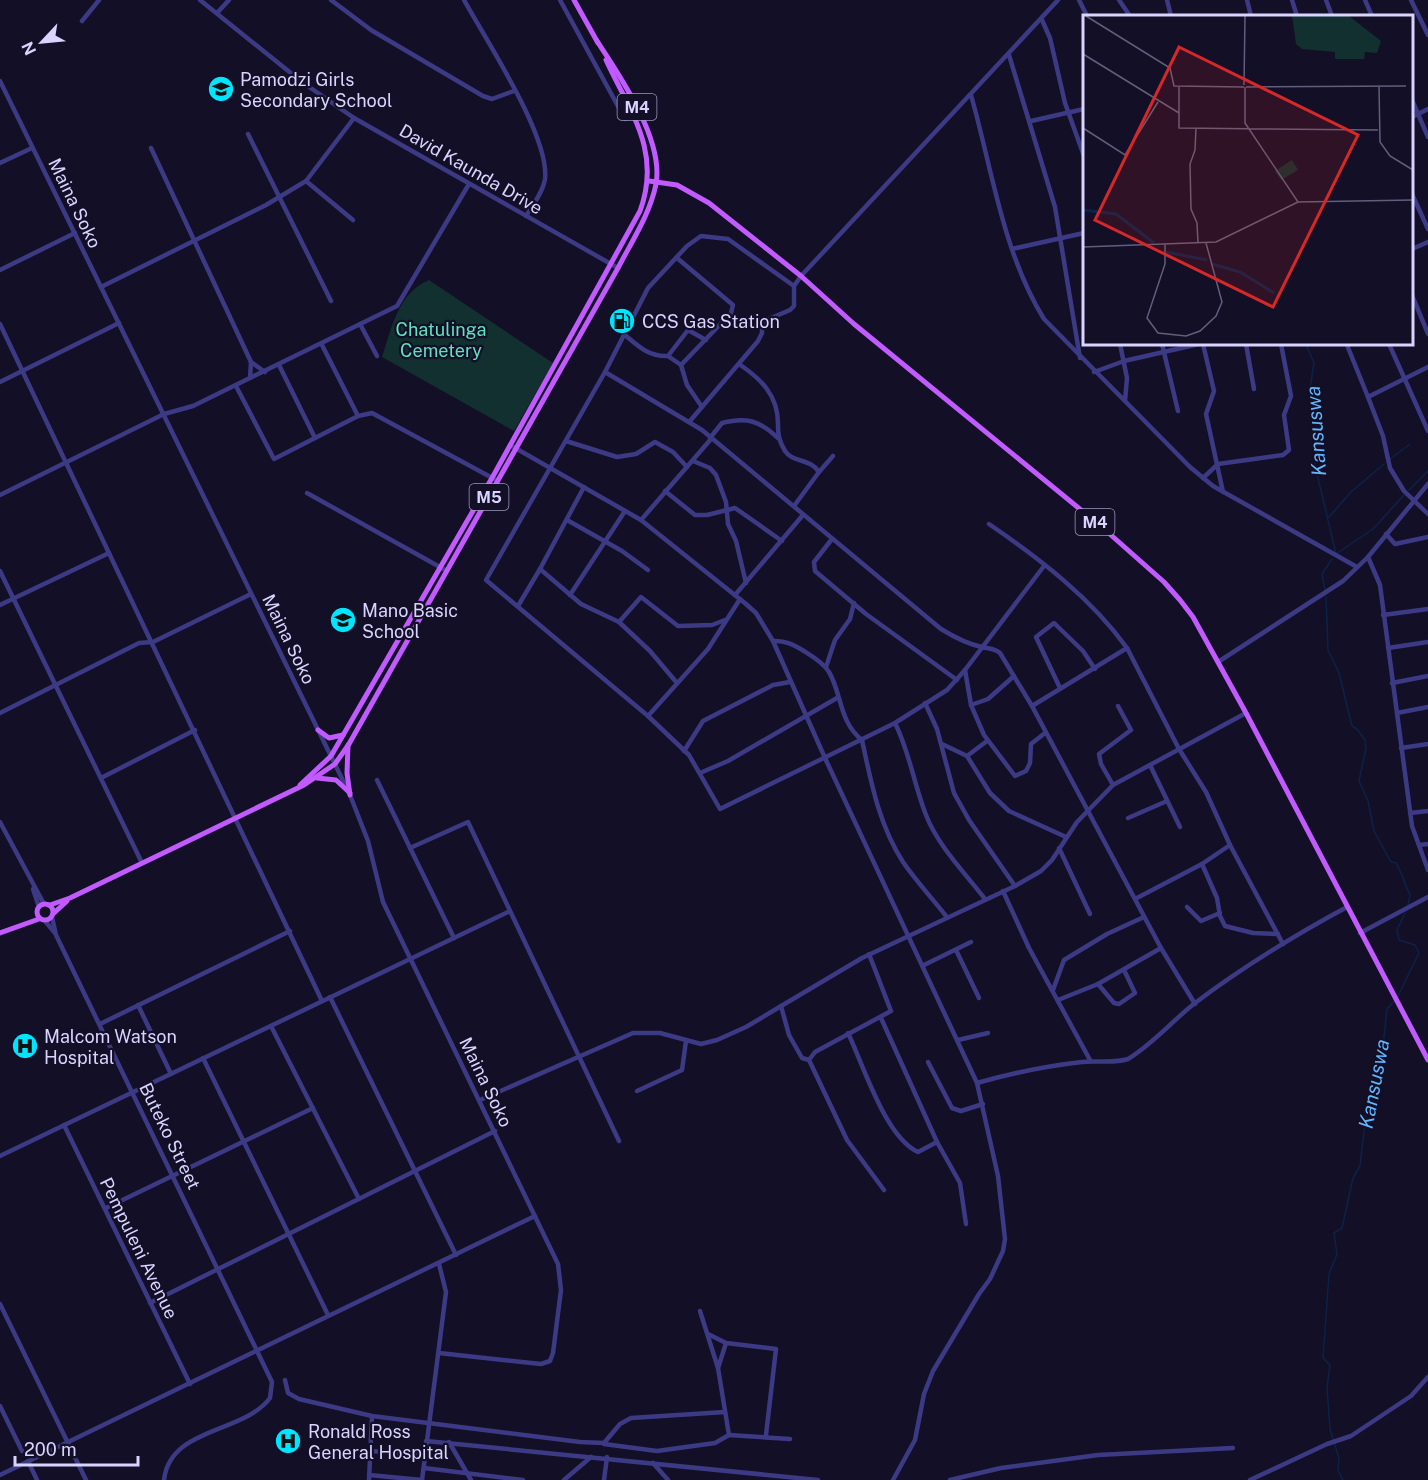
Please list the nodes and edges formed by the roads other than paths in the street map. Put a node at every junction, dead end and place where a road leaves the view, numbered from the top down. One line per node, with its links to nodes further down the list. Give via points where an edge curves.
1 (99, 0): 26 (street)
2 (200, 0): 17 (street, David Kaunda Drive)
3 (229, 0): 17 (street)
4 (330, 0): 33 (street, via 371,30 483,96 492,99)
5 (464, 0): 33 (street)
6 (560, 0): 29 (street)
7 (574, 0): 27 (main road, M4)
8 (1058, 0): 25 (street)
9 (1079, 0): 18 (street)
10 (1119, 0): 19 (street)
11 (1167, 0): 20 (street)
12 (1248, 0): 21 (street)
13 (1292, 0): 22 (street)
14 (1326, 0): 23 (street)
15 (1365, 0): 24 (street)
16 (1412, 0): 28 (street)
17 (217, 14): 41 (street, David Kaunda Drive)
18 (1086, 15)
19 (1129, 15)
20 (1171, 15)
21 (1251, 15)
22 (1297, 15)
23 (1332, 15)
24 (1372, 15)
25 (1042, 20): 31 (street); 38 (street)
26 (82, 21)
27 (593, 34): 29 (street); 30 (main road, M4)
28 (1428, 35)
29 (583, 41): 42 (street)
30 (597, 41): 51 (main road, M4, via 639,129); 52 (main road, M4, via 637,106 652,148)
31 (1009, 55): 34 (street); 43 (street)
32 (0, 81): 46 (street, Maina Soko)
33 (514, 92): 56 (street, via 540,144 545,176)
34 (971, 95): 64 (street); 70 (street)
35 (1413, 102): 39 (street)
36 (1083, 109): 38 (street)
37 (1428, 110): 39 (street)
38 (1068, 112): 43 (street); 48 (street)
39 (1418, 114): 40 (street); 45 (street)
40 (1413, 116)
41 (354, 118): 50 (street); 53 (street, David Kaunda Drive)
42 (625, 119)
43 (1030, 121): 61 (street)
44 (248, 134): 55 (street)
45 (1428, 137)
46 (33, 148): 49 (street); 59 (street, Maina Soko)
47 (151, 148): 62 (street)
48 (1083, 153)
49 (0, 163)
50 (306, 181): 55 (street); 57 (street)
51 (649, 181): 52 (main road, M4); 67 (main road, M5, via 640,211)
52 (657, 181): 68 (main road, M5, via 646,214); 70 (main road, M4, via 699,195)
53 (469, 184): 56 (street, David Kaunda Drive); 77 (street, via 401,302)
54 (1413, 196): 58 (street)
55 (279, 199): 62 (street); 74 (street)
56 (526, 216): 67 (street, David Kaunda Drive)
57 (353, 220)
58 (1428, 229)
59 (75, 233): 69 (street); 72 (street, Maina Soko)
60 (1083, 233): 61 (street)
61 (1062, 238): 64 (street); 93 (street)
62 (193, 242): 72 (street); 95 (street)
63 (1428, 242): 65 (street)
64 (1012, 249): 93 (street, via 1034,304)
65 (1413, 249)
66 (677, 258): 71 (street, via 701,236 722,237); 79 (street, via 648,288); 80 (street, via 733,305 731,313)
67 (610, 265): 68 (street, David Kaunda Drive); 121 (main road, M5)
68 (618, 268): 122 (main road, M5)
69 (0, 270)
70 (801, 276): 71 (street); 179 (main road, M4, via 1164,582 1193,617)
71 (794, 286): 96 (street, via 794,306 762,322 758,341)
72 (100, 287): 75 (street, Maina Soko)
73 (1413, 297): 78 (street)
74 (331, 301)
75 (119, 323): 100 (street); 113 (street, Maina Soko)
76 (0, 324): 100 (street)
77 (360, 324): 81 (street); 91 (street)
78 (1428, 334)
79 (625, 335): 92 (street, via 645,351); 102 (street)
80 (706, 340): 92 (street, via 688,330); 98 (street)
81 (322, 345): 97 (street); 114 (street)
82 (1120, 345): 94 (street)
83 (1162, 345): 90 (street)
84 (1196, 345): 90 (street)
85 (1201, 345): 126 (street, via 1214,391 1206,414)
86 (1246, 345): 108 (street)
87 (1281, 345): 126 (street, via 1291,396 1284,415 1289,450 1282,455)
88 (1347, 345): 109 (street)
89 (1389, 345): 105 (street)
90 (1164, 351): 94 (street); 112 (street)
91 (377, 356)
92 (668, 356): 98 (street)
93 (1080, 358): 103 (street)
94 (1124, 361): 103 (street); 110 (street)
95 (251, 362): 101 (street); 104 (street)
96 (740, 364): 111 (street); 119 (street, via 769,389)
97 (279, 365): 101 (street); 117 (street)
98 (681, 365): 111 (street, via 687,386)
99 (1428, 367): 105 (street)
100 (23, 371): 106 (street); 125 (street)
101 (265, 372): 104 (street)
102 (605, 372): 115 (street); 120 (street)
103 (1094, 372): 110 (street)
104 (250, 378): 107 (street)
105 (1402, 378): 109 (street); 116 (street)
106 (0, 382)
107 (236, 386): 113 (street, via 193,406); 117 (street, via 274,459)
108 (1254, 389)
109 (1368, 397): 138 (street, via 1390,468)
110 (1125, 401): 130 (street)
111 (702, 407): 115 (street)
112 (1178, 411)
113 (164, 414): 125 (street); 162 (street, Maina Soko)
114 (358, 416): 117 (street); 131 (street, via 372,413 383,418)
115 (690, 421): 118 (street)
116 (1428, 430)
117 (315, 438)
118 (711, 438): 119 (street, via 722,423 744,418 758,422); 124 (street); 139 (street)
119 (778, 438): 129 (street, via 789,456 805,460)
120 (566, 441): 127 (street, via 617,457 636,454 655,442 673,452); 128 (street)
121 (510, 445): 122 (street); 131 (main road, M5)
122 (516, 448): 128 (street); 131 (main road, M5)
123 (834, 456): 129 (street)
124 (693, 461): 127 (street); 140 (street, via 714,471)
125 (66, 462): 137 (street); 152 (street)
126 (1218, 464): 130 (street); 135 (street)
127 (687, 467): 134 (street)
128 (551, 469): 133 (street); 168 (street, via 486,580)
129 (819, 472): 139 (street)
130 (1203, 478): 135 (street)
131 (495, 480): 156 (main road, M5); 160 (main road, M5)
132 (1428, 484): 138 (street)
133 (584, 487): 141 (street); 144 (street)
134 (665, 491): 140 (street, via 695,515); 145 (street)
135 (1223, 492): 155 (street)
136 (307, 493): 156 (street)
137 (0, 495)
138 (1414, 500): 142 (street); 147 (street)
139 (794, 506): 143 (street)
140 (727, 508): 150 (street, via 735,508); 161 (street, via 728,524)
141 (626, 511): 145 (street); 151 (street)
142 (1428, 514)
143 (803, 515): 149 (street); 150 (street)
144 (567, 520): 151 (street); 157 (street)
145 (641, 520): 164 (street)
146 (989, 524): 154 (street)
147 (1386, 534): 148 (street, via 1395,544); 153 (street)
148 (1428, 537)
149 (832, 539): 166 (street, via 813,568); 176 (street, via 941,629)
150 (782, 541): 161 (street)
151 (605, 542): 158 (street); 163 (street)
152 (109, 553): 165 (street); 174 (street)
153 (1368, 557): 155 (street); 170 (street, via 1378,579)
154 (1044, 566): 176 (street); 177 (street, via 1109,623)
155 (1357, 567): 179 (street)
156 (440, 568): 160 (street); 206 (main road, M5)
157 (540, 569): 163 (street); 168 (street)
158 (648, 570)
159 (0, 571): 165 (street)
160 (447, 571): 209 (main road, M5)
161 (746, 582): 164 (street)
162 (251, 594): 174 (street); 204 (street, Maina Soko)
163 (570, 595): 172 (street, via 588,609)
164 (738, 597): 171 (street); 173 (street, via 756,613)
165 (14, 598): 167 (street); 188 (street)
166 (854, 603): 180 (street); 185 (street)
167 (0, 605)
168 (518, 606): 200 (street)
169 (1428, 609): 170 (street)
170 (1383, 615): 178 (street)
171 (728, 619): 172 (street, via 712,626 678,626 641,597); 189 (street)
172 (620, 622): 189 (street, via 651,651)
173 (773, 641): 180 (street, via 790,643); 186 (street)
174 (153, 642): 188 (street, via 139,643); 203 (street)
175 (1428, 642): 178 (street)
176 (982, 647): 182 (street); 183 (street, via 1000,653)
177 (1126, 648): 181 (street); 213 (street)
178 (1388, 648): 187 (street)
179 (1218, 662): 198 (main road, M4)
180 (826, 668): 191 (street)
181 (1095, 669): 190 (street); 190 (street, via 1078,647 1051,624 1036,638)
182 (965, 670): 185 (street); 193 (street)
183 (1014, 676): 193 (street, via 988,699); 194 (street)
184 (1428, 676): 187 (street)
185 (957, 680): 192 (street)
186 (790, 682): 201 (street); 214 (street, via 773,685 703,721)
187 (1392, 683): 199 (street)
188 (57, 684): 197 (street); 221 (street)
189 (677, 684): 200 (street)
190 (1060, 688): 194 (street)
191 (837, 698): 201 (street); 207 (street, via 854,733)
192 (925, 703): 202 (street); 210 (street)
193 (971, 705): 208 (street)
194 (1032, 706): 205 (street)
195 (1118, 706): 224 (street, via 1131,730 1100,754)
196 (1428, 707): 199 (street)
197 (0, 713)
198 (1246, 713): 213 (street); 252 (main road, M4)
199 (1397, 714): 212 (street)
200 (648, 716): 214 (street)
201 (806, 716): 217 (street); 220 (street)
202 (895, 723): 207 (street); 248 (street, via 935,833)
203 (195, 730): 221 (street); 231 (street)
204 (318, 730): 206 (main road, via 333,739); 215 (street, Maina Soko)
205 (1045, 733): 208 (street, via 1030,744 1029,768 1018,777); 228 (street)
206 (344, 734): 215 (main road, M5)
207 (862, 740): 217 (street); 257 (street, via 878,809 887,830 903,861)
208 (987, 741): 216 (street)
209 (348, 744): 218 (main road, M5); 226 (main road)
210 (942, 744): 216 (street); 244 (street, via 949,779 962,809)
211 (1428, 744): 212 (street)
212 (1401, 748): 230 (street)
213 (1179, 749): 219 (street); 236 (street, via 1206,792)
214 (684, 751): 220 (street)
215 (331, 756): 218 (street, Maina Soko); 225 (main road, M5)
216 (967, 756): 235 (street, via 998,802 1024,819)
217 (825, 758): 220 (street, via 720,809); 266 (street)
218 (335, 764): 222 (main road, M5); 226 (street, Maina Soko)
219 (1150, 765): 224 (street); 227 (street)
220 (700, 773)
221 (101, 778): 241 (street)
222 (316, 778): 225 (main road, M5); 226 (main road, via 336,780)
223 (377, 780): 239 (street)
224 (1113, 785): 228 (street)
225 (292, 791): 231 (main road, M5)
226 (350, 795): 273 (street, Maina Soko, via 366,835 383,902)
227 (1167, 801): 232 (street); 234 (street)
228 (1086, 811): 235 (street); 249 (street)
229 (1428, 811): 230 (street)
230 (1410, 813): 238 (street)
231 (236, 817): 241 (main road, M5); 261 (street)
232 (1128, 818)
233 (0, 823): 250 (street)
234 (1180, 827)
235 (1066, 837): 240 (street)
236 (1230, 844): 242 (street); 264 (street)
237 (1428, 844): 238 (street)
238 (1419, 845): 243 (street)
239 (410, 848): 253 (street, via 468,822); 267 (street)
240 (1059, 848): 244 (street, via 1045,867); 255 (street)
241 (142, 863): 247 (main road, M5)
242 (1202, 864): 249 (street); 254 (street)
243 (1428, 870)
244 (1014, 886): 245 (street)
245 (1003, 891): 248 (street); 277 (street)
246 (1428, 897): 263 (street)
247 (70, 898): 250 (main road, M5); 256 (main road, M5)
248 (985, 899): 257 (street)
249 (1135, 899): 258 (street)
250 (42, 907): 256 (main road); 259 (main road); 260 (main road, M5)
251 (1187, 907): 254 (street, via 1201,921)
252 (1347, 907): 263 (main road, M4); 269 (street)
253 (508, 912): 267 (street); 292 (street)
254 (1220, 913): 264 (street, via 1228,928)
255 (1090, 914)
256 (53, 915): 259 (main road, M5); 265 (street, Buteko Street)
257 (946, 916): 266 (street)
258 (1144, 916): 270 (street); 277 (street, via 1064,960)
259 (42, 920): 260 (main road, M5); 265 (street, Buteko Street)
260 (21, 924): 262 (main road, M5)
261 (290, 932): 281 (street); 283 (street)
262 (0, 933)
263 (1360, 933): 296 (main road, M4)
264 (1278, 934): 269 (street)
265 (56, 935): 286 (street, Buteko Street)
266 (908, 936): 272 (street); 274 (street)
267 (454, 938): 273 (street)
268 (971, 942): 271 (street)
269 (1283, 944): 282 (street)
270 (1161, 948): 275 (street); 282 (street)
271 (956, 950): 274 (street); 279 (street)
272 (870, 954): 284 (street); 285 (street, via 891,1007 889,1014)
273 (411, 959): 278 (street); 302 (street, Maina Soko)
274 (924, 965): 290 (street)
275 (1124, 970): 276 (street); 276 (street, via 1135,993 1119,1004)
276 (1098, 984): 280 (street)
277 (1053, 991): 280 (street)
278 (330, 997): 281 (street); 311 (street)
279 (979, 998)
280 (1058, 1000): 295 (street)
281 (322, 1001): 287 (street)
282 (1195, 1004): 295 (street, via 1128,1059)
283 (138, 1005): 286 (street); 298 (street)
284 (781, 1006): 291 (street, via 717,1040 701,1044); 294 (street, via 789,1035 802,1058)
285 (881, 1018): 288 (street); 309 (street)
286 (100, 1024): 301 (street, Buteko Street)
287 (272, 1026): 293 (street); 304 (street)
288 (848, 1033): 294 (street, via 815,1052); 309 (street, via 887,1116 902,1138 918,1152)
289 (988, 1033): 290 (street)
290 (958, 1040): 299 (street)
291 (686, 1041): 292 (street, via 660,1033 633,1033); 300 (street, via 682,1070)
292 (578, 1055): 302 (street); 308 (street)
293 (203, 1058): 298 (street); 307 (street)
294 (809, 1060): 313 (street, via 847,1140)
295 (1090, 1060): 299 (street)
296 (1428, 1060)
297 (928, 1062): 303 (street, via 952,1108 961,1111)
298 (171, 1074): 301 (street)
299 (977, 1083): 303 (street)
300 (637, 1091)
301 (133, 1092): 305 (street); 312 (street, Buteko Street)
302 (480, 1100): 306 (street, Maina Soko)
303 (983, 1104): 367 (street, via 998,1176 1003,1251 988,1284 933,1371 915,1440)
304 (313, 1108): 307 (street); 314 (street)
305 (64, 1125): 310 (street); 315 (street, Pempuleni Avenue)
306 (495, 1131): 311 (street); 316 (street, Maina Soko)
307 (244, 1141): 312 (street); 318 (street)
308 (618, 1141)
309 (936, 1142): 317 (street, via 960,1184)
310 (0, 1156)
311 (415, 1171): 314 (street); 319 (street)
312 (174, 1174): 315 (street); 321 (street, Buteko Street)
313 (884, 1190)
314 (359, 1199): 318 (street)
315 (106, 1208): 322 (street, Pempuleni Avenue)
316 (536, 1216): 319 (street); 329 (street, Maina Soko, via 561,1276 552,1358 541,1364)
317 (966, 1224)
318 (289, 1233): 321 (street); 325 (street)
319 (456, 1255): 320 (street)
320 (439, 1264): 325 (street); 329 (street, via 446,1292)
321 (219, 1268): 322 (street); 328 (street, Buteko Street)
322 (150, 1303): 333 (street, Pempuleni Avenue)
323 (0, 1304): 343 (street)
324 (700, 1311): 326 (street)
325 (328, 1315): 328 (street)
326 (708, 1334): 327 (street); 330 (street)
327 (726, 1343): 330 (street); 339 (street, via 776,1349)
328 (257, 1350): 333 (street); 359 (street, Buteko Street, via 272,1382 270,1398 258,1409 177,1450 166,1466)
329 (439, 1353): 337 (street)
330 (718, 1368): 335 (street)
331 (1428, 1377): 369 (street, via 1411,1396 1339,1442)
332 (285, 1380): 336 (street, via 288,1393 299,1399)
333 (190, 1384): 343 (street)
334 (0, 1406): 346 (street)
335 (725, 1412): 338 (street); 344 (street, via 626,1419)
336 (372, 1416): 337 (street); 347 (street)
337 (428, 1425): 341 (street); 344 (street)
338 (729, 1435): 339 (street); 344 (street, via 715,1443 657,1451)
339 (766, 1436): 340 (street)
340 (790, 1438)
341 (426, 1441): 342 (street); 348 (street)
342 (449, 1442): 349 (street); 354 (street)
343 (68, 1443): 351 (street); 358 (street)
344 (604, 1443)
345 (1233, 1448): 368 (street, via 1098,1455 1000,1468)
346 (22, 1451)
347 (371, 1451): 348 (street); 356 (street)
348 (425, 1455): 353 (street)
349 (591, 1457): 350 (street); 363 (street)
350 (607, 1457): 352 (street); 364 (street)
351 (28, 1461): 355 (street); 357 (street)
352 (653, 1463): 365 (street); 366 (street)
353 (424, 1468): 354 (street); 360 (street)
354 (466, 1474): 361 (street); 362 (street)
355 (0, 1475)
356 (369, 1477): 360 (street)
357 (37, 1480)
358 (86, 1480)
359 (164, 1480)
360 (422, 1480)
361 (471, 1480)
362 (523, 1480)
363 (564, 1480)
364 (604, 1480)
365 (668, 1480)
366 (818, 1480)
367 (893, 1480)
368 (950, 1480)
369 (1250, 1480)

